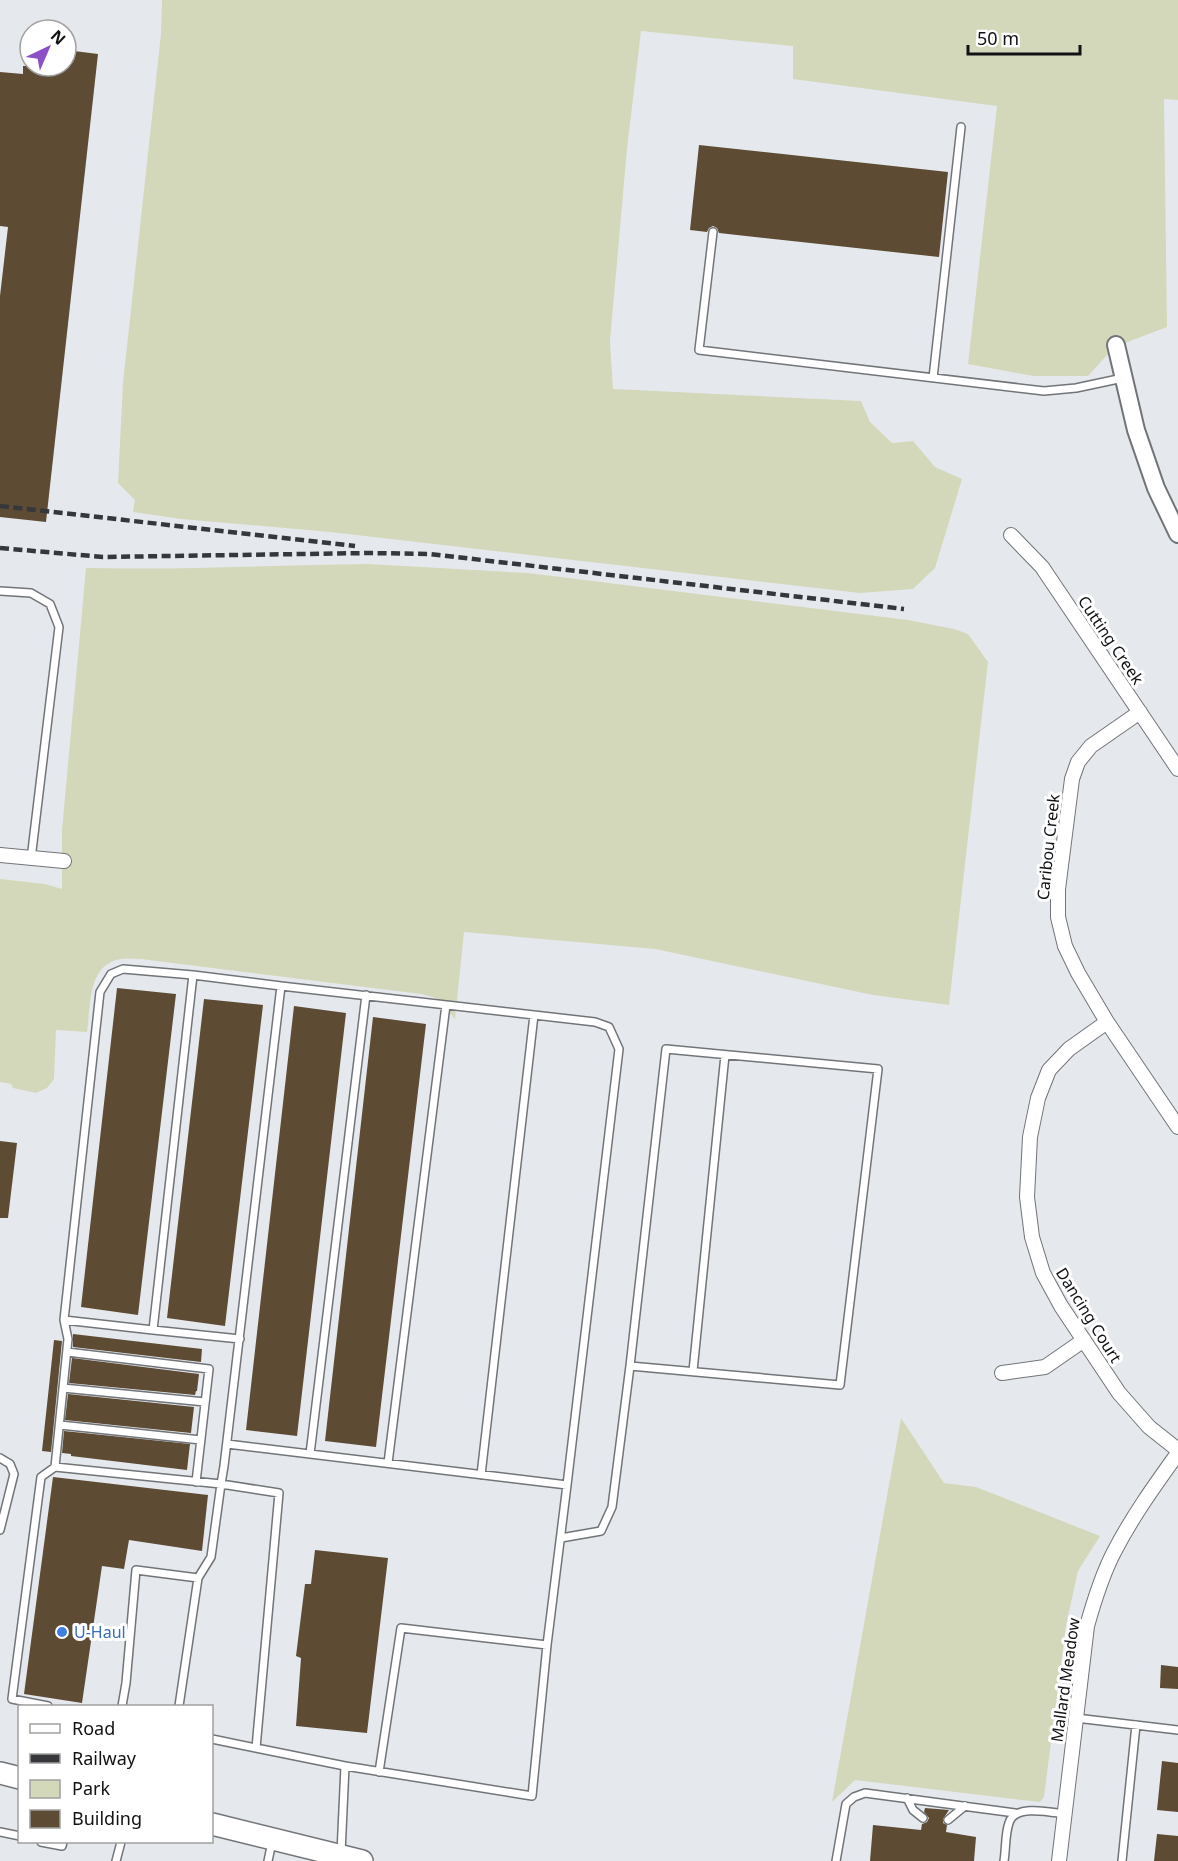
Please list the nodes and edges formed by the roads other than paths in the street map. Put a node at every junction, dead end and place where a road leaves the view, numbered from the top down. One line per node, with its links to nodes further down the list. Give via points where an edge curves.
1 (961, 126): 4 (lane)
2 (713, 232): 4 (lane, via 699,350)
3 (1116, 345): 5 (street)
4 (933, 378): 5 (lane, via 1044,391)
5 (1124, 378): 6 (street, via 1136,430)
6 (1178, 534)
7 (1011, 535): 9 (street, Cutting Creek, via 1042,567)
8 (0, 591): 12 (lane, via 31,592 50,604 59,627)
9 (1140, 712): 10 (street, Cutting Creek); 19 (street, Caribou Creek, via 1090,746 1078,762 1072,779 1058,889 1058,917 1065,946)
10 (1178, 770)
11 (0, 855): 12 (street)
12 (32, 859): 13 (street)
13 (64, 861)
14 (193, 975): 15 (lane); 22 (lane, via 123,969 111,974 100,992); 23 (lane)
15 (281, 986): 16 (lane); 24 (lane)
16 (366, 995): 17 (lane); 36 (lane)
17 (446, 1005): 18 (lane); 38 (lane)
18 (534, 1015): 40 (lane); 43 (lane, via 609,1027 619,1049)
19 (1107, 1022): 21 (street, Caribou Creek); 25 (street, Dancing Court, via 1069,1049 1049,1070 1030,1137 1027,1197 1032,1237 1043,1273)
20 (725, 1055): 27 (lane, via 666,1049); 28 (lane); 28 (lane, via 878,1070 840,1385)
21 (1178, 1126)
22 (64, 1320): 23 (lane); 26 (lane)
23 (153, 1330): 24 (lane)
24 (240, 1339): 34 (lane)
25 (1084, 1340): 29 (street, via 1045,1367); 35 (street, Dancing Court, via 1119,1393)
26 (67, 1352): 30 (lane); 31 (lane, via 209,1369)
27 (630, 1366): 28 (lane); 45 (lane, via 612,1507 601,1531)
28 (693, 1371)
29 (1002, 1373)
30 (63, 1388): 31 (lane); 32 (lane)
31 (205, 1402): 33 (lane)
32 (60, 1425): 33 (lane); 39 (lane)
33 (201, 1440): 41 (lane)
34 (227, 1444): 36 (lane); 42 (lane)
35 (1178, 1452): 51 (street, Mallard Meadow, via 1131,1521 1096,1592 1087,1626)
36 (310, 1454): 38 (lane)
37 (0, 1458): 44 (lane, via 10,1464 14,1474)
38 (388, 1463): 40 (lane)
39 (55, 1467): 41 (lane); 48 (lane, via 41,1477 12,1699)
40 (481, 1474): 43 (lane)
41 (196, 1482): 42 (lane)
42 (221, 1484): 46 (lane, via 211,1557); 55 (lane, via 279,1493)
43 (567, 1485): 45 (lane)
44 (0, 1530)
45 (561, 1538): 47 (lane)
46 (198, 1578): 49 (lane, via 136,1570); 50 (lane)
47 (547, 1645): 57 (lane, via 401,1628); 57 (lane, via 532,1796)
48 (39, 1705)
49 (122, 1705)
50 (179, 1705)
51 (1076, 1718): 52 (lane); 63 (street, Mallard Meadow)
52 (1136, 1725): 53 (lane); 80 (lane)
53 (1178, 1730)
54 (213, 1739): 55 (lane)
55 (256, 1748): 56 (lane)
56 (345, 1766): 57 (lane); 73 (lane)
57 (379, 1772)
58 (0, 1774): 59 (main road)
59 (18, 1778)
60 (907, 1798): 61 (lane); 64 (lane); 77 (lane, via 865,1793 846,1804)
61 (965, 1806): 62 (lane); 65 (lane)
62 (1015, 1813): 63 (lane, via 1023,1810); 78 (lane, via 1009,1821)
63 (1065, 1814): 79 (street, Mallard Meadow)
64 (923, 1818)
65 (948, 1820)
66 (213, 1824): 69 (main road)
67 (0, 1832): 68 (lane)
68 (18, 1836)
69 (273, 1839): 73 (main road); 75 (lane)
70 (46, 1843): 71 (lane)
71 (63, 1843)
72 (121, 1843): 74 (lane)
73 (341, 1856): 76 (main road)
74 (116, 1861)
75 (268, 1861)
76 (362, 1861)
77 (836, 1861)
78 (1004, 1861)
79 (1059, 1861)
80 (1122, 1861)

